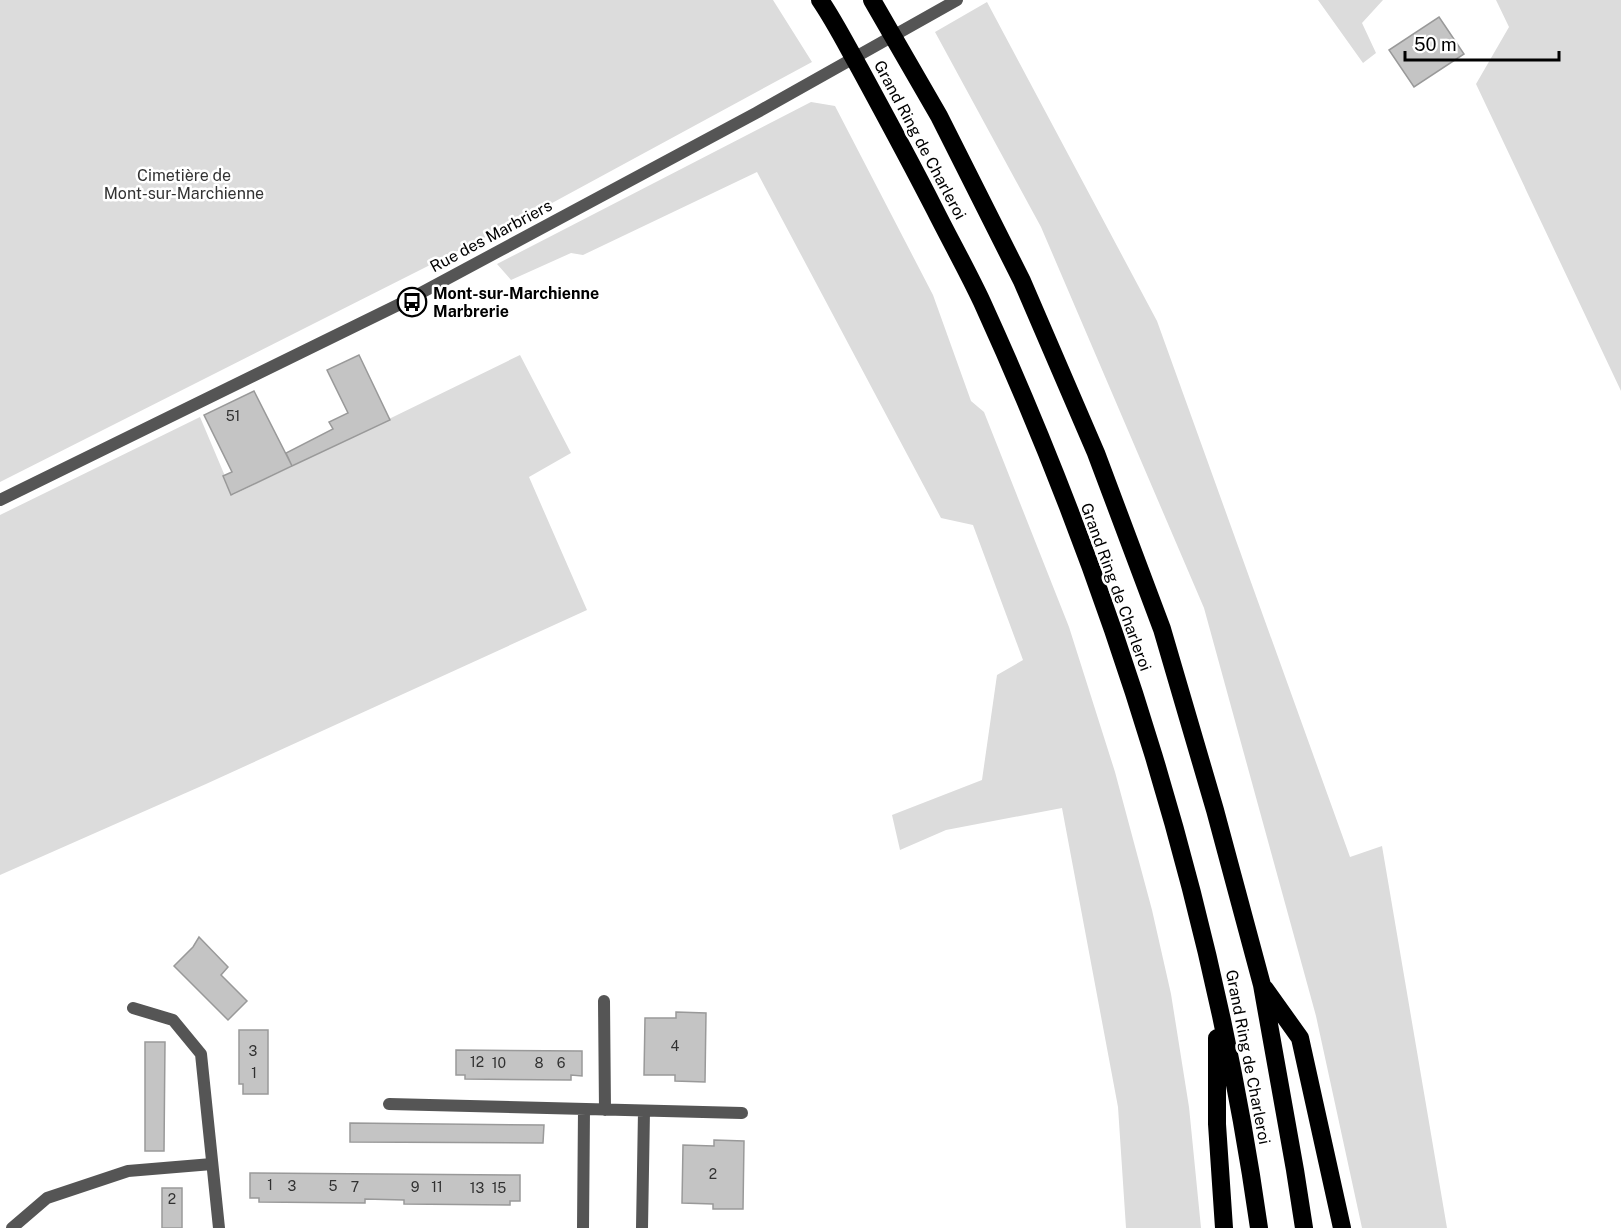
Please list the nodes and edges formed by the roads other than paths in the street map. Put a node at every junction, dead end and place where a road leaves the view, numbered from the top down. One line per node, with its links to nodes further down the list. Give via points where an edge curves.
1 (820, 0): 6 (highway, Grand Ring de Charleroi, via 897,136 981,300 1053,469 1119,646 1173,821)
2 (872, 0): 5 (highway, Grand Ring de Charleroi, via 939,116 1022,281 1096,453 1162,630)
3 (957, 0): 4 (street, Rue des Marbriers, via 404,302)
4 (0, 500)
5 (1262, 985): 21 (highway, Grand Ring de Charleroi); 22 (highway, via 1300,1038)
6 (1217, 997): 19 (highway, via 1217,1124); 20 (highway, Grand Ring de Charleroi)
7 (604, 1001): 11 (street)
8 (133, 1008): 14 (street, via 173,1020 201,1054)
9 (389, 1104): 10 (street)
10 (584, 1109): 11 (street); 17 (street)
11 (606, 1110): 12 (street)
12 (644, 1111): 13 (street); 18 (street)
13 (742, 1113)
14 (212, 1164): 15 (street, via 128,1171 47,1198); 16 (street)
15 (12, 1228)
16 (219, 1228)
17 (583, 1228)
18 (642, 1228)
19 (1224, 1228)
20 (1259, 1228)
21 (1304, 1228)
22 (1342, 1228)

